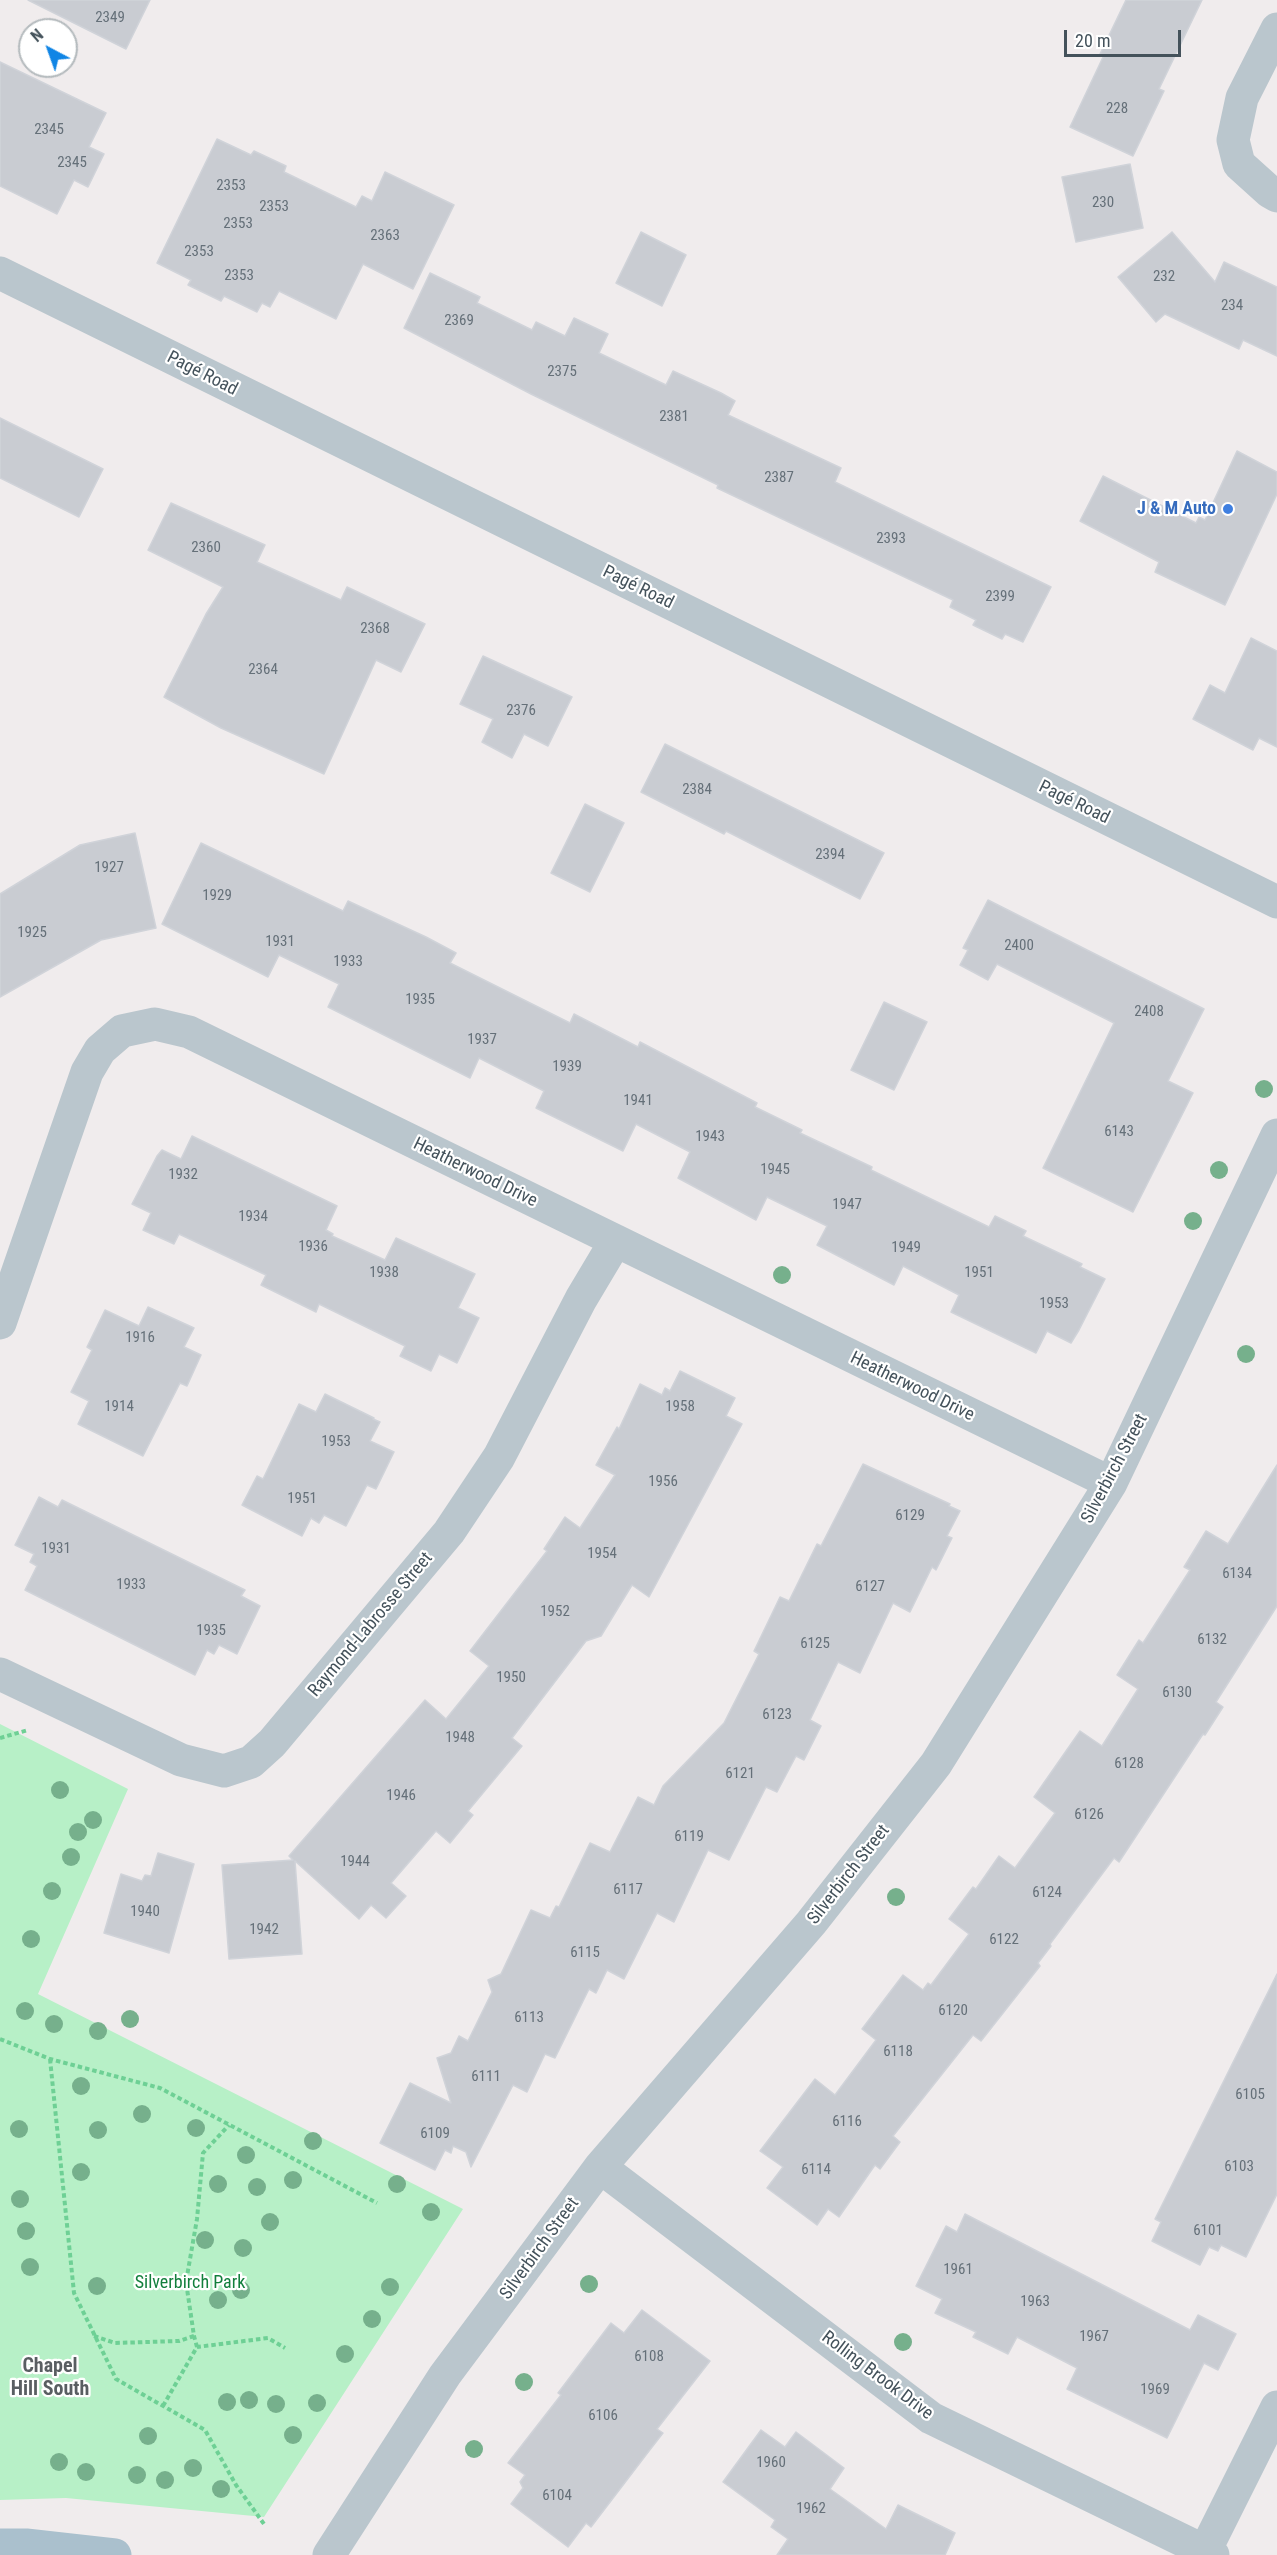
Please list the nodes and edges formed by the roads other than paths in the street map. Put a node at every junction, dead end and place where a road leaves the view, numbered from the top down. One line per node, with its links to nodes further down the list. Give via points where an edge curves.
1 (1277, 29): 2 (street, via 1242,98 1233,140 1239,164)
2 (1277, 196)
3 (0, 273): 4 (street, Pagé Road)
4 (1277, 902)
5 (1277, 1135): 8 (street, Silverbirch Street)
6 (615, 1242): 7 (street, Heatherwood Drive, via 189,1032 155,1024 122,1030 100,1050 87,1072); 8 (street, Heatherwood Drive); 9 (street, Raymond-Labrosse Street, via 499,1457 449,1532 272,1743 251,1762 224,1771 181,1760)
7 (0, 1323)
8 (1111, 1483): 10 (street, Silverbirch Street, via 936,1764 811,1923)
9 (0, 1674)
10 (600, 2167): 13 (street, Rolling Brook Drive, via 931,2418); 15 (street, Silverbirch Street, via 445,2375)
11 (1277, 2406): 13 (street)
12 (0, 2545): 14 (main road)
13 (1209, 2553)
14 (115, 2555)
15 (329, 2555)

